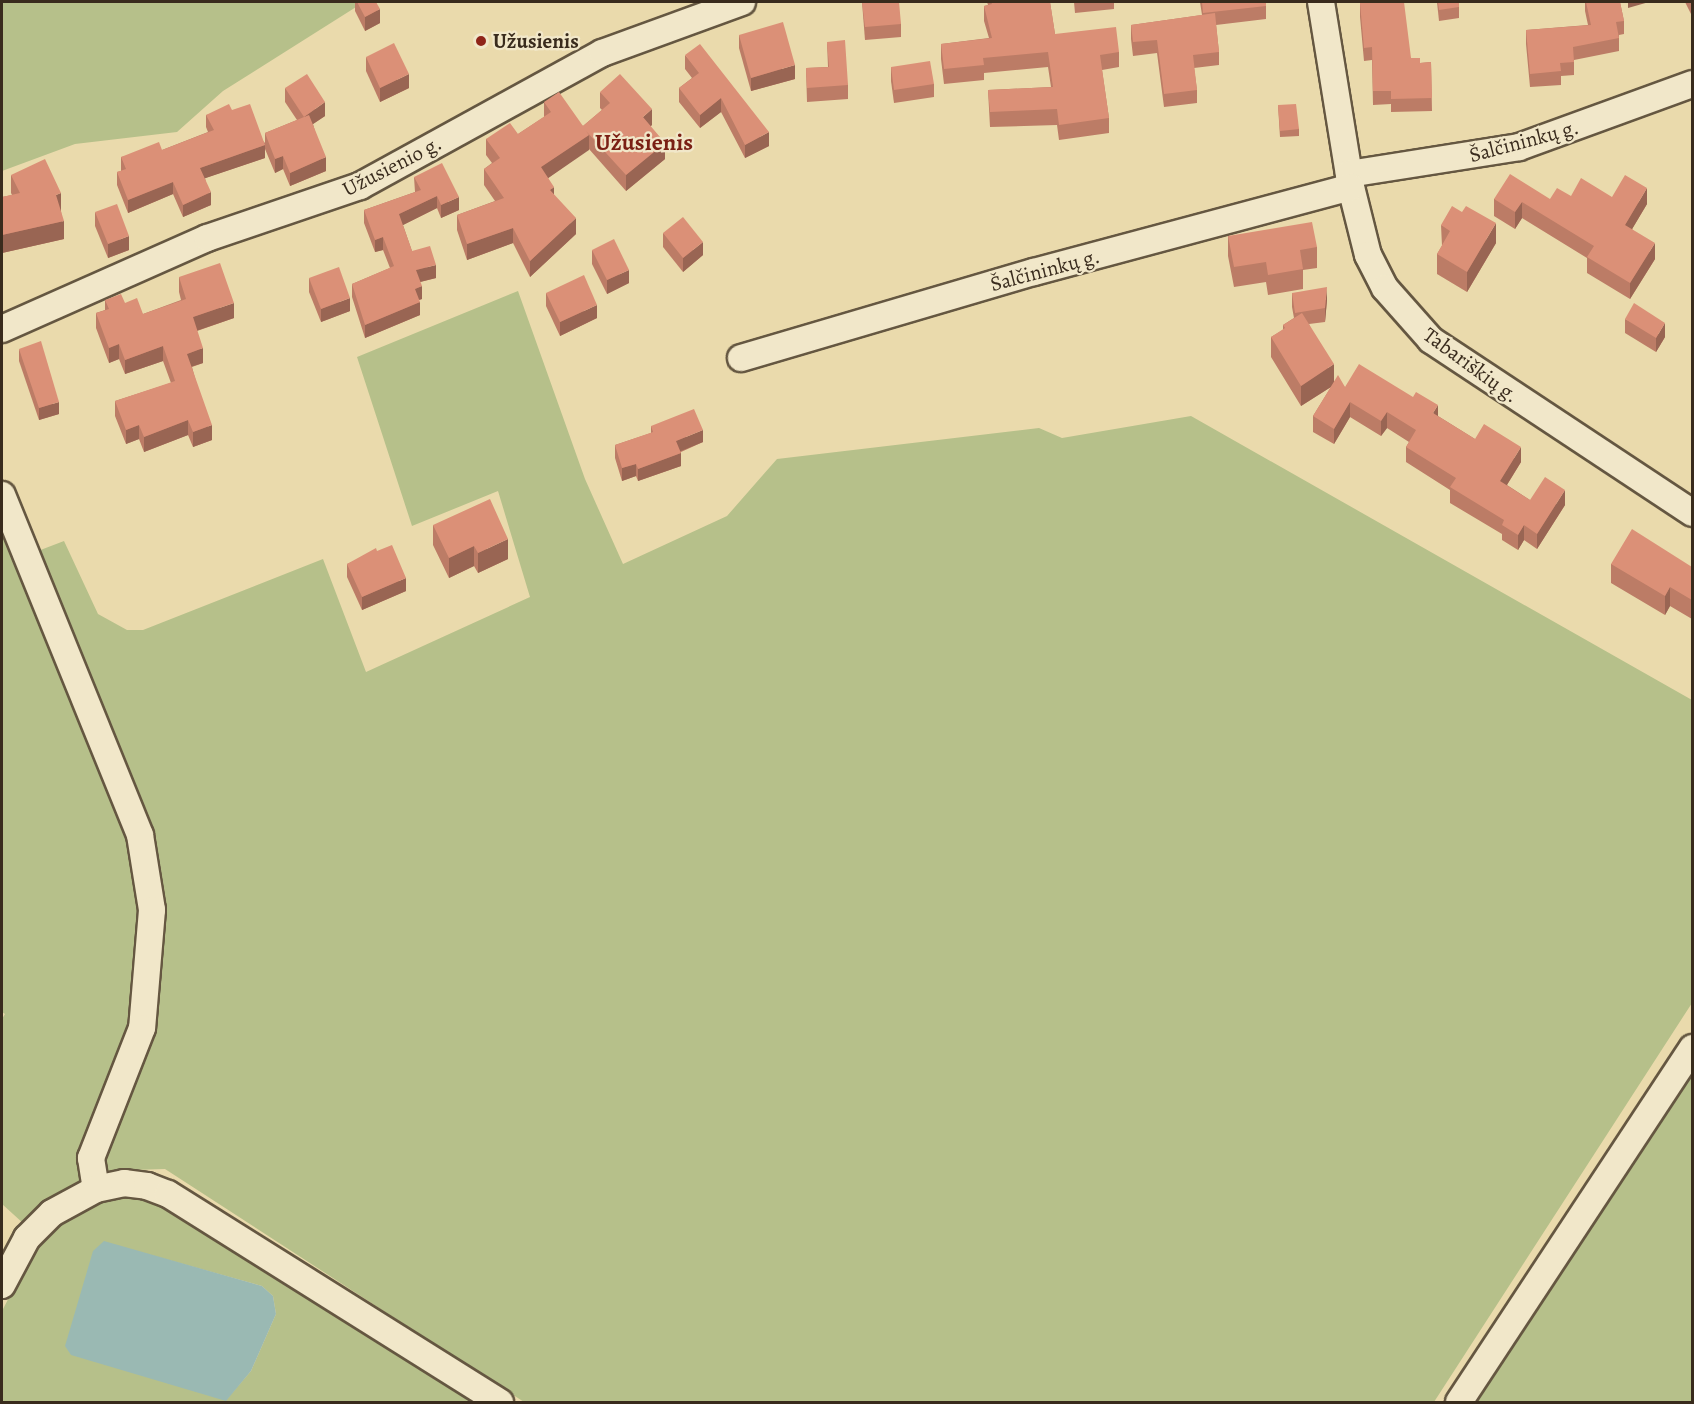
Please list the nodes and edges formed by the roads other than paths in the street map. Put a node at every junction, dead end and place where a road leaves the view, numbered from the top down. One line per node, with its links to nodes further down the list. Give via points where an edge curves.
1 (742, 2): 5 (street, Užusienio g., via 602,53 360,186 207,238)
2 (1321, 2): 4 (street, Tabariškių g.)
3 (1691, 88): 4 (street, Šalčininkų g., via 1519,147)
4 (1350, 181): 6 (street, Šalčininkų g.); 8 (street, Tabariškių g., via 1368,255 1385,288 1431,340)
5 (2, 329)
6 (741, 358)
7 (2, 495): 10 (street, via 140,835 152,910 142,1028 91,1158)
8 (1692, 513)
9 (1692, 1048): 13 (street)
10 (96, 1189): 11 (street, via 72,1200 27,1238); 12 (street, via 124,1183 168,1194)
11 (2, 1285)
12 (500, 1402)
13 (1459, 1402)

